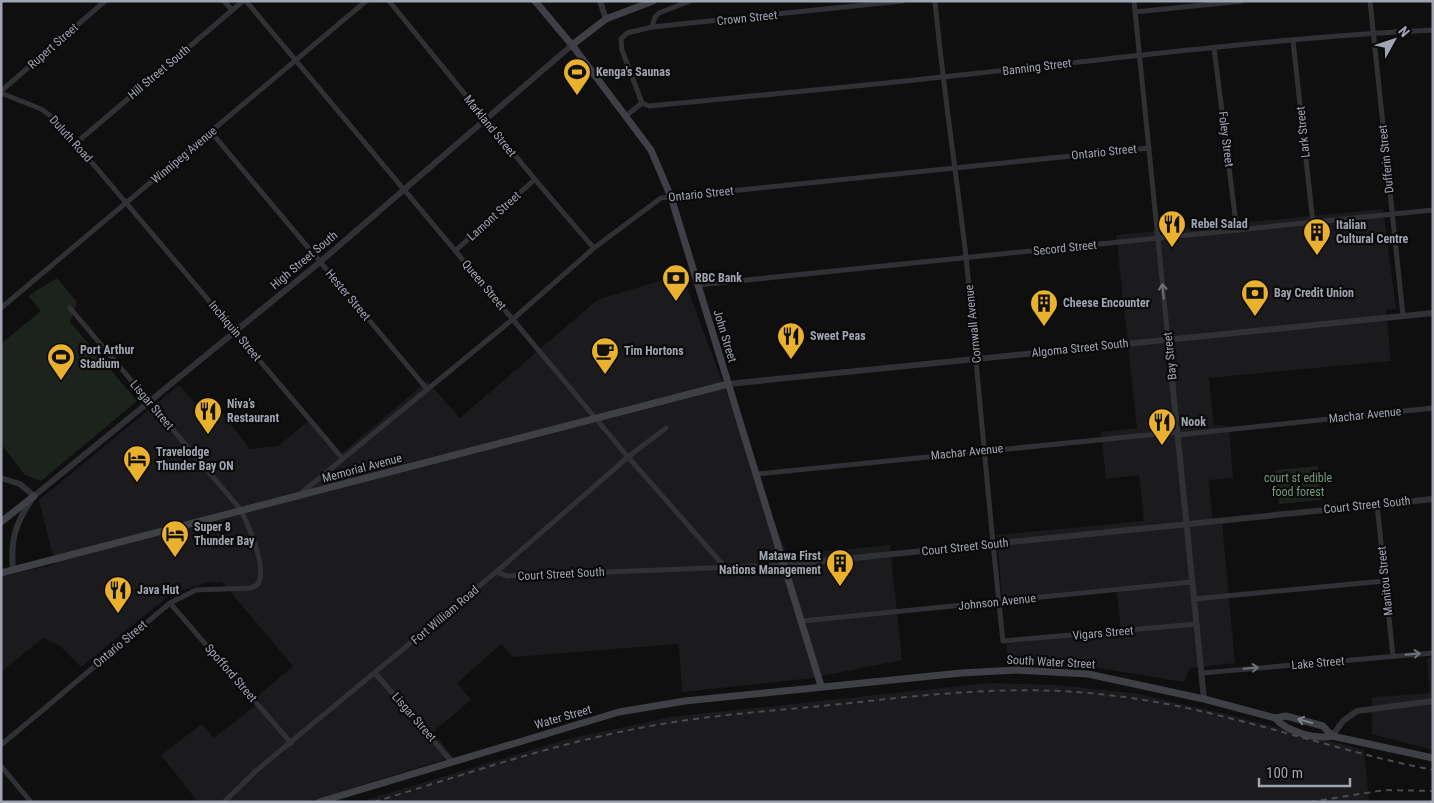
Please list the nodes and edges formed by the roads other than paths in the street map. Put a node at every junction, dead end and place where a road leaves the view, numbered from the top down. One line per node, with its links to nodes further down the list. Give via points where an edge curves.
1 (105, 1): 27 (street, Rupert Street)
2 (224, 1): 15 (street)
3 (244, 1): 15 (street, Hill Street South); 25 (street, Queen Street)
4 (366, 1): 25 (street, Winnipeg Avenue)
5 (388, 1): 30 (street, Markland Street)
6 (534, 1): 22 (main road, John Street)
7 (600, 1): 17 (street)
8 (653, 1): 17 (main road, High Street South)
9 (690, 1): 18 (street, via 659,13)
10 (902, 1): 18 (street, Crown Street)
11 (935, 1): 26 (street, Cornwall Avenue)
12 (1134, 1): 16 (street)
13 (1242, 1): 16 (street)
14 (1370, 1): 20 (street, Dufferin Street)
15 (232, 10): 32 (street, Hill Street South)
16 (1135, 12): 24 (street, Bay Street)
17 (606, 19): 22 (main road, High Street South)
18 (652, 27): 28 (street, via 627,33 621,39)
19 (1433, 30): 20 (street, Banning Street)
20 (1373, 33): 21 (street, Banning Street); 40 (street, Dufferin Street)
21 (1293, 41): 23 (street, Banning Street); 41 (street, Lark Street)
22 (572, 45): 29 (main road, John Street); 30 (street, High Street South)
23 (1214, 48): 24 (street, Banning Street); 42 (street, Foley Street)
24 (1139, 55): 26 (street, Banning Street); 33 (street, Bay Street)
25 (295, 61): 31 (street, Winnipeg Avenue); 36 (street, Queen Street)
26 (942, 78): 28 (street, Banning Street, via 649,106); 34 (street, Cornwall Avenue)
27 (1, 92): 32 (street, Duluth Road, via 46,111)
28 (642, 103): 29 (street)
29 (627, 115): 37 (main road, John Street, via 657,160)
30 (486, 119): 35 (street, Markland Street); 36 (street, High Street South)
31 (211, 132): 38 (street, Winnipeg Avenue); 47 (street, Hester Street)
32 (76, 143): 38 (street, Duluth Road)
33 (1149, 148): 34 (street, Ontario Street); 43 (street, Bay Street)
34 (956, 167): 37 (street, Ontario Street); 46 (street, Cornwall Avenue)
35 (534, 181): 44 (street, Markland Street); 45 (street, Lamont Street)
36 (405, 190): 45 (street, Queen Street); 47 (street, High Street South)
37 (671, 197): 44 (street, Ontario Street, via 661,198); 48 (main road, John Street)
38 (126, 203): 49 (street, Winnipeg Avenue); 54 (street, Inchiquin Street)
39 (1433, 210): 40 (street, Secord Street)
40 (1392, 213): 41 (street, Secord Street); 52 (street, Dufferin Street)
41 (1314, 223): 42 (street, Secord Street)
42 (1237, 231): 43 (street, Secord Street)
43 (1158, 239): 46 (street, Secord Street); 55 (street, Bay Street, one-way to 43)
44 (594, 248): 53 (street, Ontario Street)
45 (455, 251): 53 (street, Queen Street)
46 (966, 258): 48 (street, Secord Street); 56 (street, Cornwall Avenue)
47 (320, 262): 54 (street, High Street South); 58 (street, Hester Street)
48 (697, 285): 57 (main road, John Street)
49 (1, 308)
50 (70, 308): 59 (street, Lisgar Street)
51 (1433, 313): 52 (street, Algoma Street South)
52 (1403, 316): 55 (street, Algoma Street South)
53 (513, 319): 58 (street, Ontario Street); 61 (street, Queen Street)
54 (236, 332): 59 (street, High Street South); 66 (street, Inchiquin Street)
55 (1168, 339): 56 (street, Algoma Street South); 63 (street, Bay Street)
56 (976, 358): 57 (street, Algoma Street South); 64 (street, Cornwall Avenue)
57 (728, 384): 61 (main road, Memorial Avenue); 67 (main road, John Street)
58 (427, 389): 66 (street, Ontario Street)
59 (149, 402): 69 (street, High Street South); 73 (street, Lisgar Street)
60 (1433, 408): 63 (street, Machar Avenue)
61 (596, 418): 65 (street, Queen Street); 70 (main road, Memorial Avenue)
62 (666, 428): 65 (street, Fort William Road)
63 (1178, 433): 64 (street, Machar Avenue); 75 (street, Bay Street)
64 (985, 450): 67 (street, Machar Avenue); 76 (street, Cornwall Avenue)
65 (628, 457): 78 (street, Queen Street); 80 (street, Fort William Road)
66 (343, 459): 70 (street, Ontario Street)
67 (756, 474): 77 (main road, John Street)
68 (1, 478): 69 (street, via 20,484)
69 (34, 496): 74 (main road); 79 (street, High Street South, via 14,532)
70 (298, 496): 73 (main road, Memorial Avenue)
71 (1433, 499): 72 (street, Court Street South)
72 (1377, 505): 75 (street, Court Street South); 82 (street, Manitou Street)
73 (241, 510): 79 (main road, Memorial Avenue); 84 (street, Lisgar Street, via 258,558 260,577)
74 (1, 522)
75 (1186, 523): 76 (street, Court Street South); 83 (street, Bay Street)
76 (995, 545): 77 (street, Court Street South); 86 (street, Cornwall Avenue)
77 (785, 565): 78 (street, Court Street South); 88 (main road, John Street)
78 (724, 566): 80 (street, Court Street South, via 507,576)
79 (13, 570): 81 (main road, Memorial Avenue)
80 (496, 572): 93 (street, Fort William Road)
81 (1, 573)
82 (1384, 581): 85 (street); 92 (street, Manitou Street)
83 (1192, 582): 85 (street, Bay Street); 86 (street, Johnson Avenue)
84 (257, 585): 87 (street, Ontario Street, via 240,590 196,590)
85 (1194, 599): 89 (street, Bay Street)
86 (999, 602): 88 (street, Johnson Avenue); 90 (street, Cornwall Avenue, via 1003,641)
87 (170, 603): 100 (street, Spofford Street); 101 (street, Ontario Street)
88 (802, 622): 95 (main road, John Street)
89 (1197, 624): 90 (street, Vigars Street); 94 (street, Bay Street)
90 (1009, 642)
91 (1433, 653): 92 (street, Lake Street, one-way to 91)
92 (1393, 656): 94 (street, Lake Street, one-way to 92)
93 (376, 673): 100 (street, Fort William Road); 103 (street, Lisgar Street)
94 (1202, 673): 96 (street, Bay Street)
95 (821, 686): 96 (main road, South Water Street, via 962,672 1041,671 1107,678); 103 (main road, Water Street, via 619,712)
96 (1204, 699): 98 (main road, South Water Street)
97 (1433, 701): 99 (street, via 1357,711 1343,721)
98 (1275, 718): 99 (main road, South Water Street, via 1282,726 1322,738); 99 (main road, South Water Street, one-way to 98, via 1323,726 1286,716)
99 (1332, 736): 102 (main road, South Water Street)
100 (291, 743): 106 (street, Fort William Road)
101 (1, 745)
102 (1433, 758)
103 (452, 762): 107 (main road, Water Street)
104 (1, 766): 105 (street)
105 (31, 802)
106 (224, 802)
107 (319, 802)

